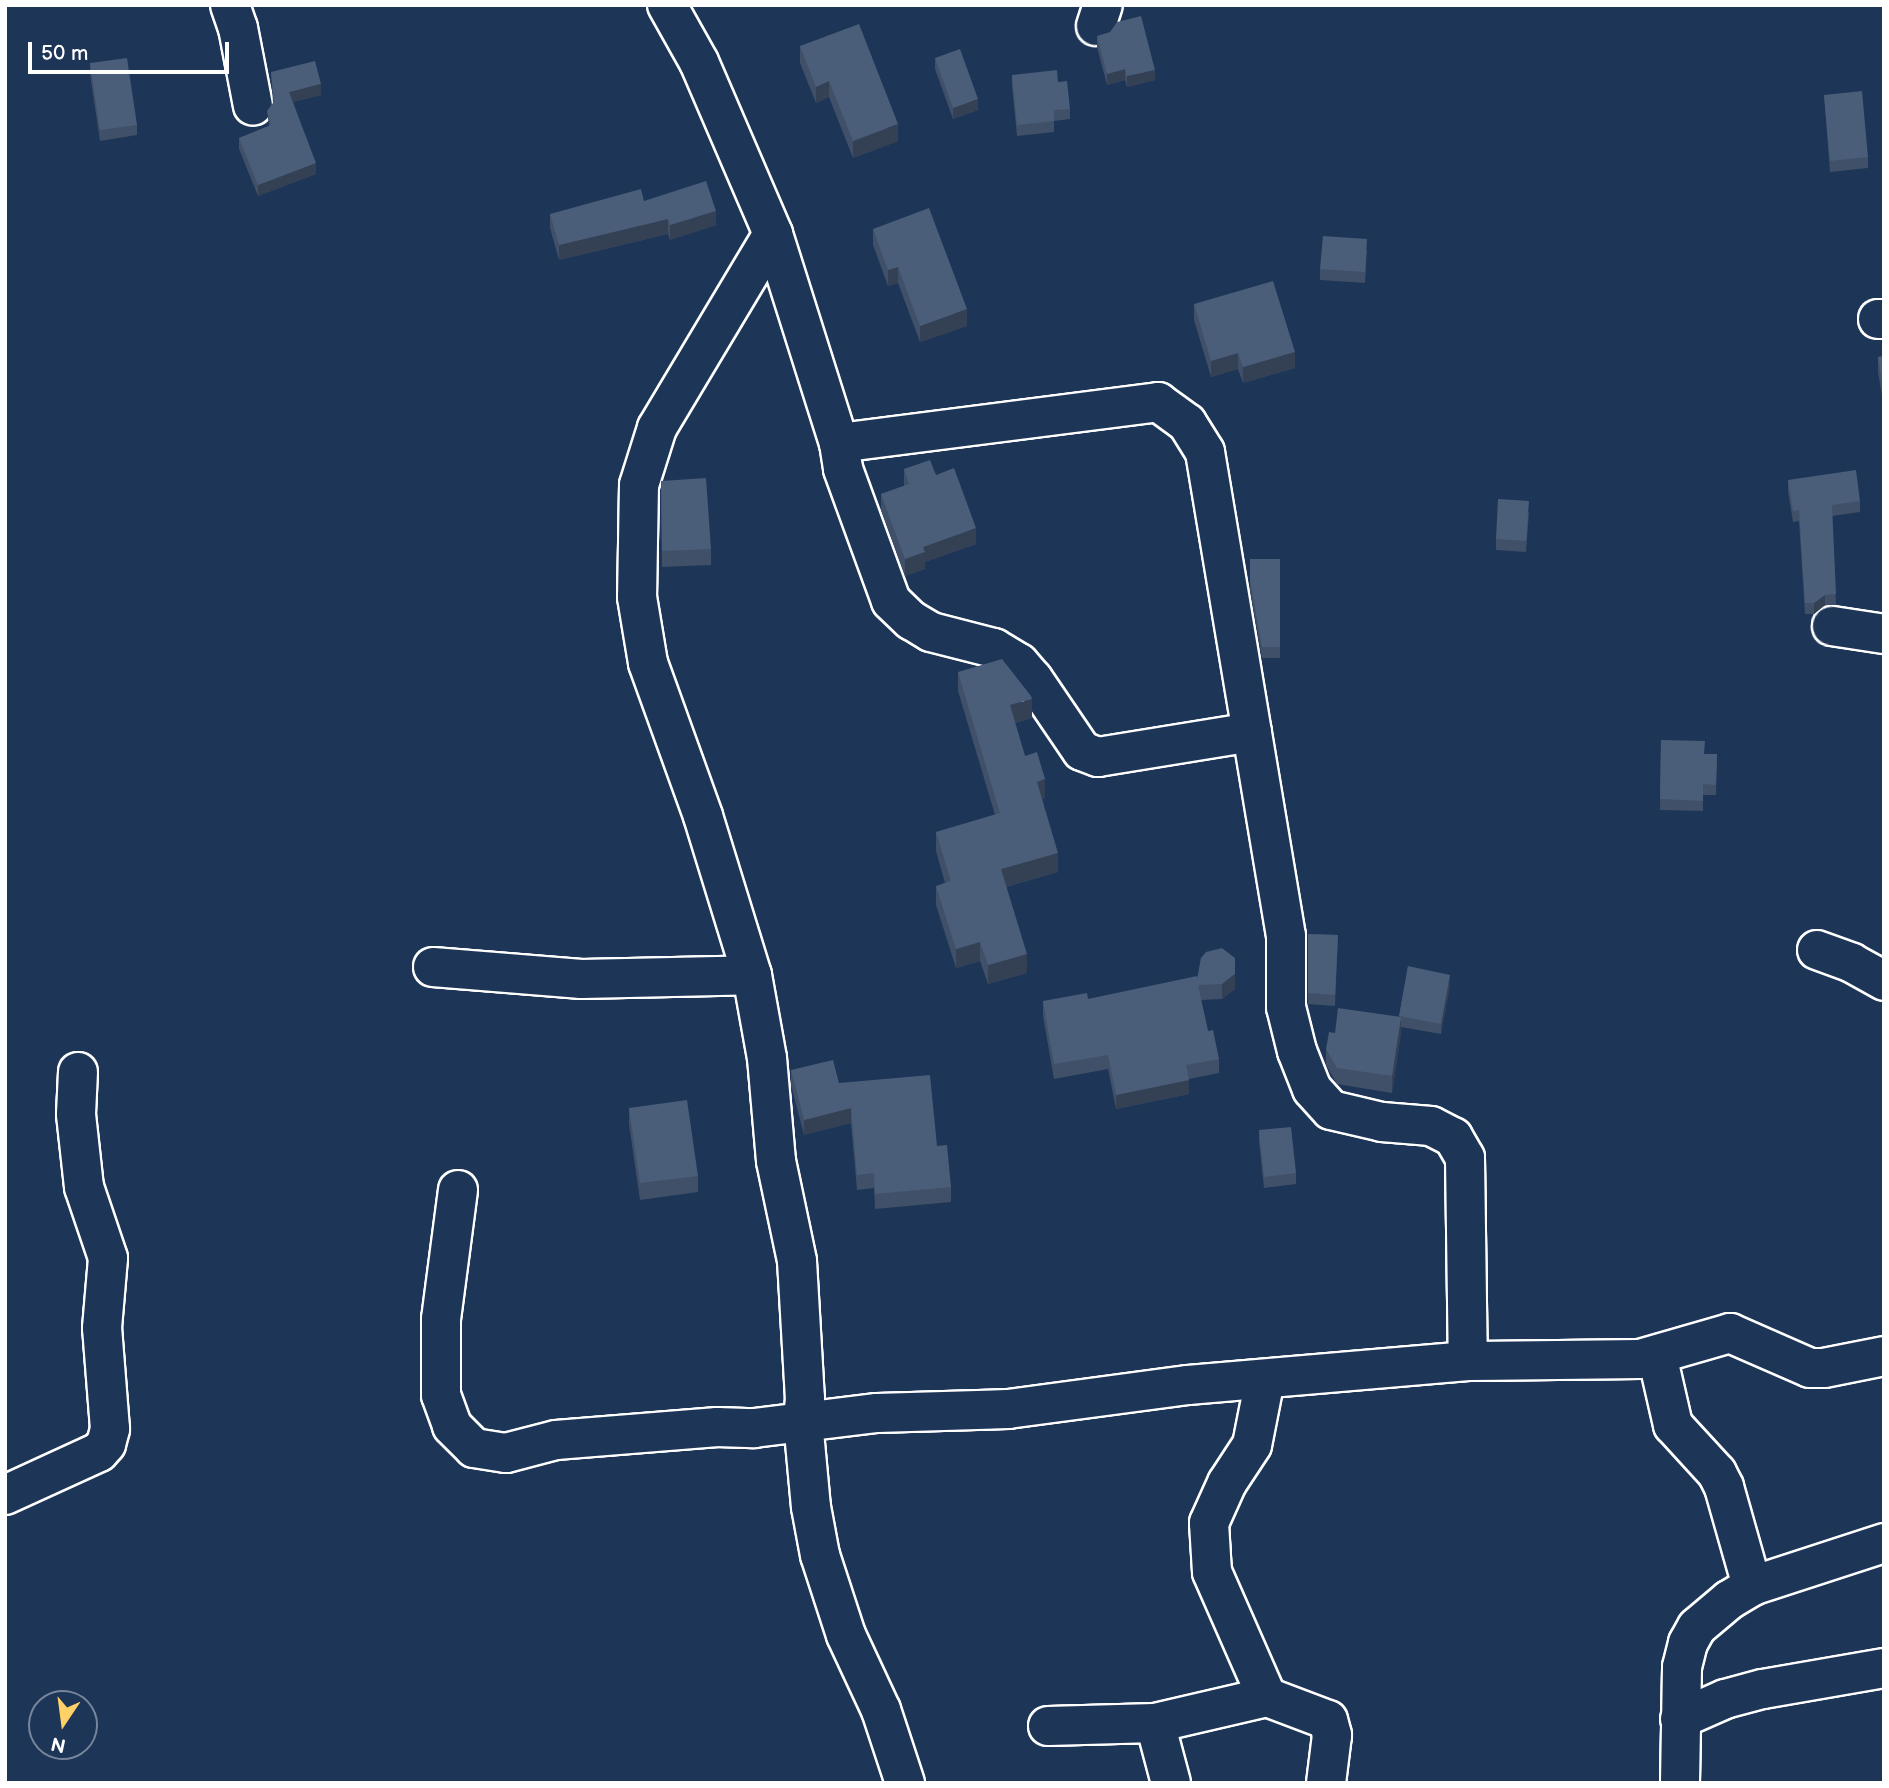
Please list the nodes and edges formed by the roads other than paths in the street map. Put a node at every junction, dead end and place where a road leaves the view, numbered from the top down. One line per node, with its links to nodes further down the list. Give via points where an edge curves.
1 (230, 5): 3 (street)
2 (667, 5): 4 (street, via 699,62)
3 (253, 107)
4 (773, 234): 5 (street); 11 (street, via 657,428 639,485 637,513 637,597 648,663 703,816)
5 (839, 443): 8 (street, via 843,470 891,601 931,632 994,648 1019,663 1082,751 1098,757); 8 (street, via 1158,402 1187,423 1205,452)
6 (1832, 626): 7 (street)
7 (1884, 634)
8 (1252, 732): 17 (street, via 1286,936 1286,1007 1312,1089 1331,1110 1382,1122 1431,1126 1453,1137 1465,1158)
9 (1817, 950): 12 (street)
10 (433, 967): 11 (street, via 583,979)
11 (752, 975): 19 (street, via 767,1058 776,1161 797,1261)
12 (1884, 981)
13 (78, 1072): 20 (street, via 76,1114 84,1187 108,1258 103,1328 110,1429 107,1444 99,1452)
14 (458, 1190): 19 (street, via 441,1319 441,1395 452,1426 474,1448 506,1452 556,1440 717,1427 754,1429)
15 (1657, 1355): 16 (street, via 1730,1333 1810,1368); 17 (street, via 1620,1361); 22 (street, via 1673,1425 1720,1480)
16 (1884, 1356)
17 (1468, 1361): 18 (street)
18 (1265, 1379): 19 (street, via 1008,1409 877,1413); 24 (street, via 1252,1446 1227,1483 1209,1522 1212,1572)
19 (803, 1421): 28 (street, via 820,1555 846,1635 881,1710)
20 (5, 1495)
21 (1884, 1543): 22 (street)
22 (1752, 1586): 25 (street, via 1710,1615 1688,1643)
23 (1884, 1668): 25 (street, via 1763,1689 1725,1699)
24 (1267, 1697): 26 (street); 30 (street, via 1320,1715 1332,1727)
25 (1680, 1719): 31 (street)
26 (1155, 1723): 27 (street); 29 (street)
27 (1048, 1726)
28 (905, 1783)
29 (1171, 1783)
30 (1326, 1783)
31 (1680, 1783)

